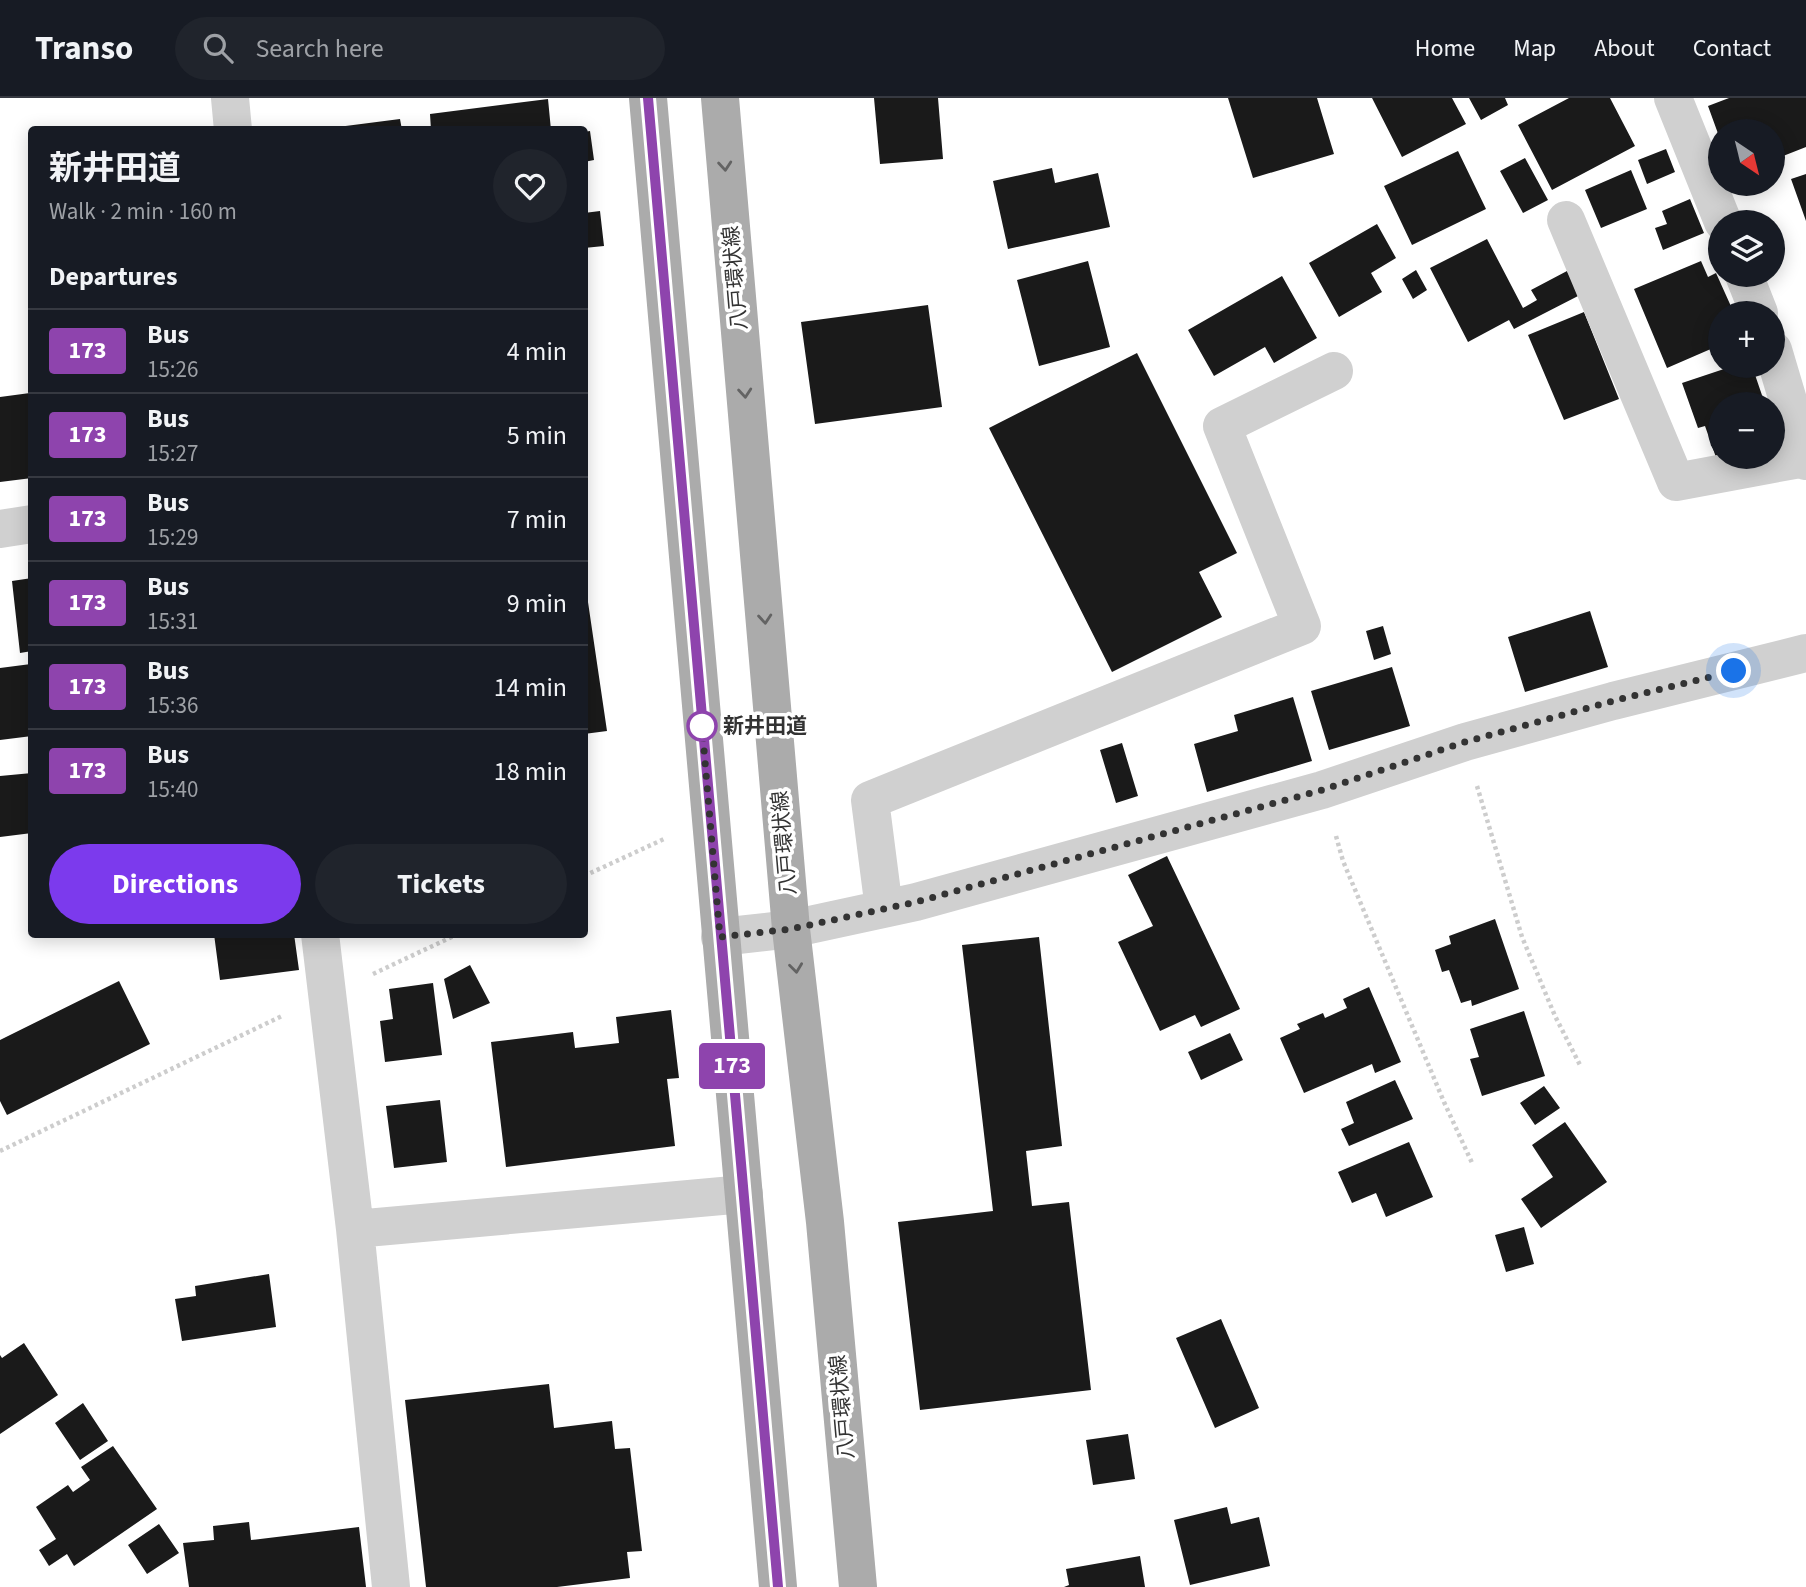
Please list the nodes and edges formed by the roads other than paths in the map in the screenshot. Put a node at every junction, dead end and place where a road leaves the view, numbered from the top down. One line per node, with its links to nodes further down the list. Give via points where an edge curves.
1 (230, 98): 5 (street)
2 (648, 98): 16 (main road)
3 (720, 98): 15 (main road, 八戸環状線, one-way to 15)
4 (1673, 98): 6 (street)
5 (233, 126)
6 (1718, 210)
7 (1566, 220): 10 (street, via 1676,482)
8 (1334, 370): 14 (street, via 1223,426 1302,626 870,800)
9 (1781, 378): 10 (street)
10 (1806, 460)
11 (28, 525): 12 (street)
12 (0, 529)
13 (1806, 653): 14 (street, via 1465,742 1322,790)
14 (884, 909): 15 (street)
15 (791, 929): 16 (street); 22 (main road, 八戸環状線, one-way to 22, via 825,1222)
16 (720, 937): 18 (main road)
17 (320, 938): 19 (street)
18 (744, 1194): 19 (street); 21 (main road)
19 (355, 1229): 20 (street)
20 (391, 1587)
21 (778, 1587)
22 (858, 1587)

